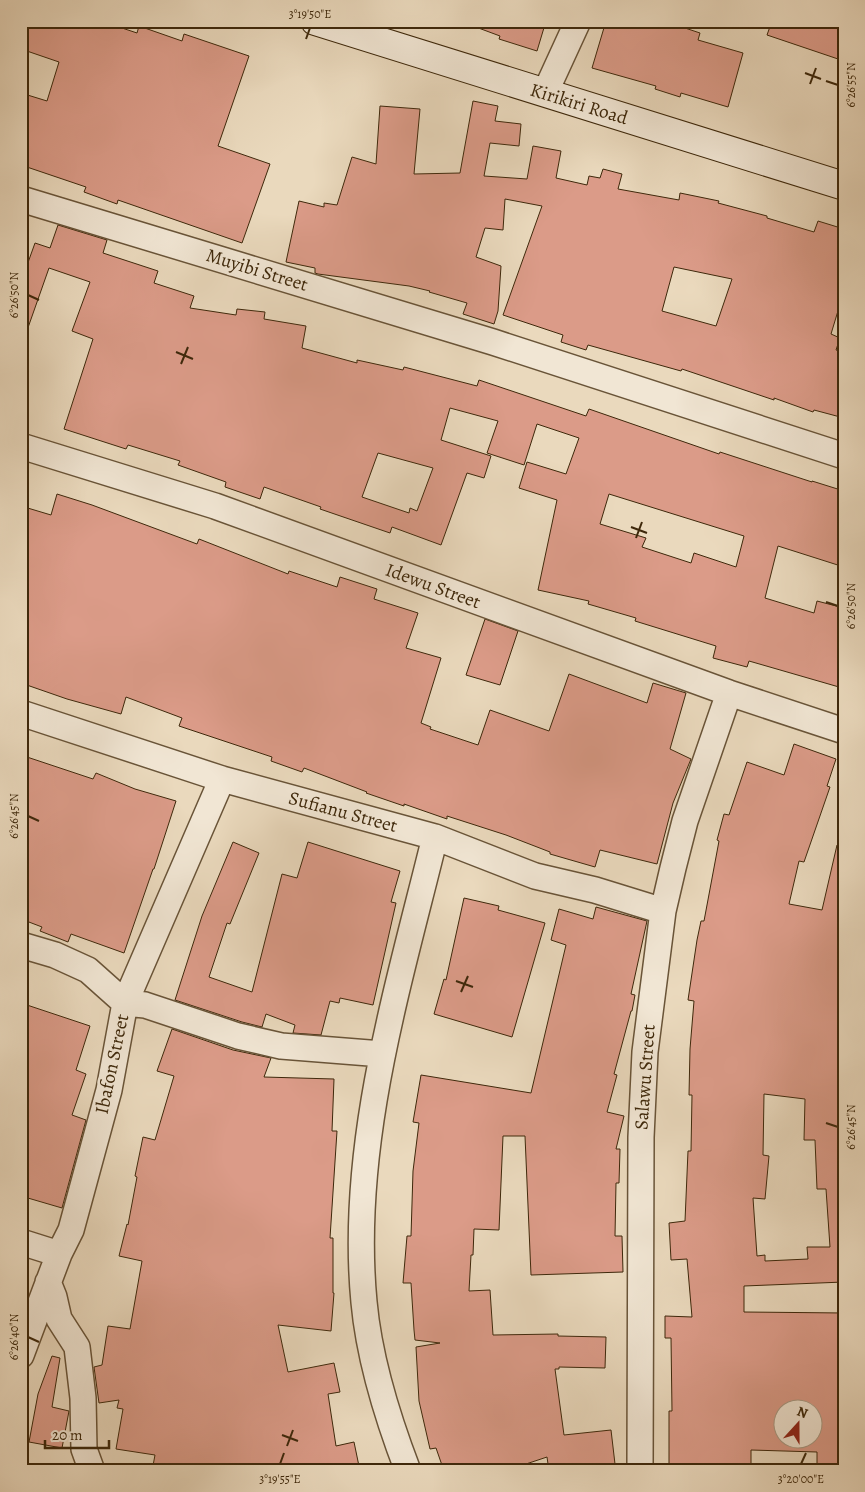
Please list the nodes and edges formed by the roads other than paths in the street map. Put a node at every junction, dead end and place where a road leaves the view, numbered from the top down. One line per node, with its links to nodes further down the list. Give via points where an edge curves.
1 (315, 21): 3 (main road, Kirikiri Road)
2 (578, 21): 3 (street)
3 (545, 94): 4 (main road, Kirikiri Road)
4 (844, 186)
5 (21, 199): 7 (street, Muyibi Street, via 493,342)
6 (21, 446): 8 (street, Idewu Street, via 215,506)
7 (844, 456)
8 (729, 693): 10 (street, Idewu Street); 13 (street, Salawu Street, via 685,822)
9 (21, 713): 11 (street, Sufianu Street)
10 (844, 731)
11 (222, 779): 12 (street, Sufianu Street); 15 (street, Ibafon Street)
12 (435, 837): 13 (street, Sufianu Street, via 535,876); 16 (street)
13 (664, 911): 23 (street, Salawu Street, via 645,1052 641,1137)
14 (21, 945): 15 (street, via 55,955 88,970)
15 (125, 1003): 16 (street, via 145,1005 238,1036 282,1046); 18 (street, Ibafon Street, via 108,1090 70,1230)
16 (382, 1054): 22 (street, via 364,1178 361,1246 364,1303 374,1360)
17 (21, 1242): 18 (street)
18 (59, 1254): 19 (street, Ibafon Street)
19 (48, 1282): 20 (street, Ibafon Street); 21 (street, via 59,1319 76,1347 83,1398 84,1450)
20 (21, 1355)
21 (92, 1471)
22 (408, 1471)
23 (640, 1471)

